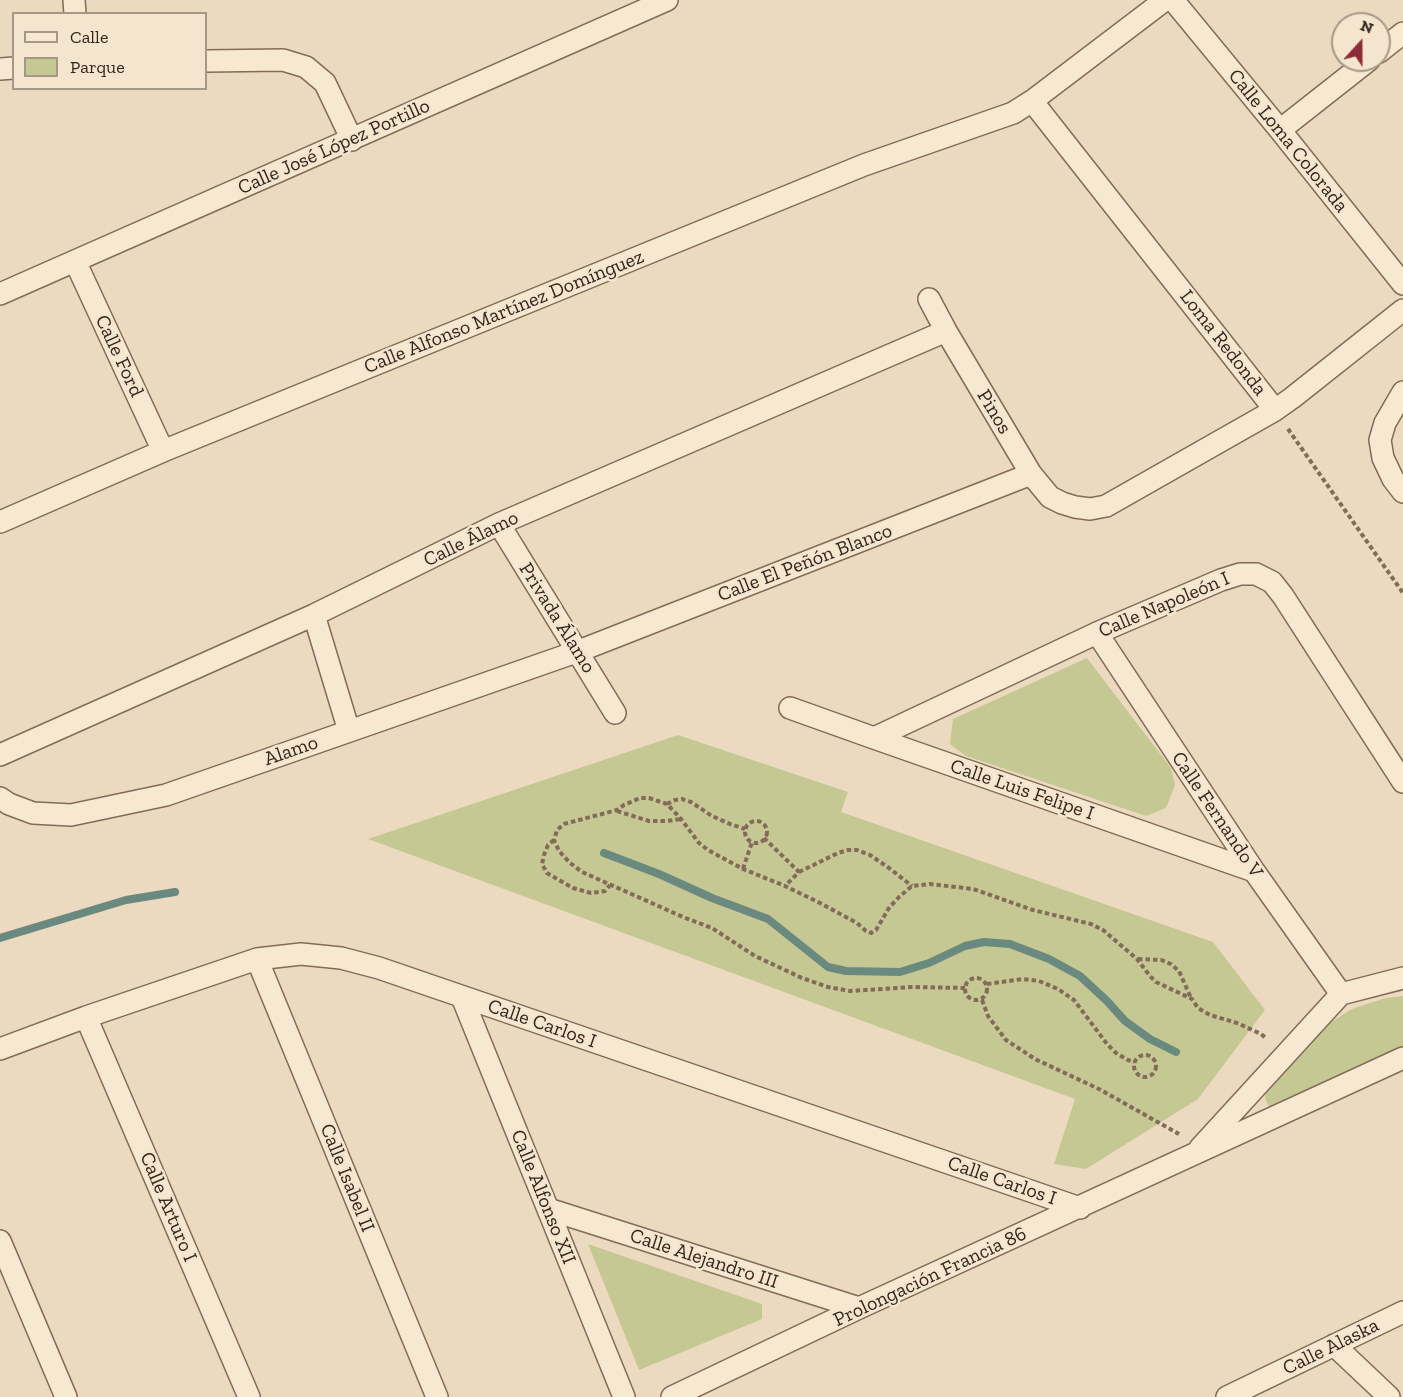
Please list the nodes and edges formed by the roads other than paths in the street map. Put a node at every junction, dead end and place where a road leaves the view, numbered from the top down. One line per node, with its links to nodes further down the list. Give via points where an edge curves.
1 (667, 0): 10 (street, Calle José López Portillo)
2 (1165, 0): 8 (street, Calle Alfonso Martínez Domínguez)
3 (1173, 0): 9 (street, Calle Loma Colorada)
4 (1403, 33): 5 (street)
5 (1391, 42)
6 (207, 61): 10 (street, via 284,60 306,67 325,83)
7 (1354, 72): 9 (street)
8 (1032, 101): 18 (street, Loma Redonda); 19 (street, Calle Alfonso Martínez Domínguez, via 1013,113 853,170)
9 (1280, 130): 12 (street, Calle Loma Colorada)
10 (352, 140): 11 (street, Calle José López Portillo)
11 (75, 261): 13 (street, Calle José López Portillo); 19 (street, Calle Ford)
12 (1403, 284)
13 (0, 294)
14 (929, 299): 16 (street, Pinos)
15 (1403, 310): 18 (street)
16 (946, 331): 20 (street, Pinos); 23 (street, Calle Álamo)
17 (1403, 392): 21 (street, via 1380,440 1383,458)
18 (1275, 410): 20 (street, Pinos, via 1106,506 1090,509 1062,503 1050,497)
19 (163, 451): 22 (street, Calle Alfonso Martínez Domínguez)
20 (1030, 474): 26 (street, Calle El Peñón Blanco)
21 (1403, 492)
22 (0, 522)
23 (499, 524): 24 (street, Calle Álamo); 26 (street, Privada Álamo)
24 (314, 615): 29 (street); 31 (street, Calle Álamo)
25 (1097, 633): 30 (street, Calle Napoleón I); 32 (street, Calle Napoleón I, via 1221,580 1256,574 1272,582 1284,596); 34 (street, Calle Fernando V)
26 (579, 651): 28 (street, Privada Álamo); 29 (street, Alamo)
27 (790, 708): 30 (street, Calle Luis Felipe I)
28 (615, 713)
29 (349, 731): 33 (street, Alamo, via 166,795 71,815 33,813)
30 (874, 738): 34 (street, Calle Luis Felipe I)
31 (0, 755)
32 (1403, 782)
33 (0, 798)
34 (1254, 871): 37 (street, Calle Fernando V)
35 (257, 959): 38 (street, Calle Carlos I, via 301,954 341,958); 39 (street, Calle Carlos I); 51 (street, Calle Isabel II)
36 (1403, 978): 37 (street)
37 (1341, 994): 42 (street, Prolongación Francia 86)
38 (462, 997): 43 (street, Calle Carlos I); 44 (street, Calle Alfonso XII)
39 (86, 1017): 40 (street, Calle Carlos I); 50 (street, Calle Arturo I)
40 (0, 1049)
41 (1403, 1058): 42 (street, Prolongación Francia 86)
42 (1195, 1152): 43 (street, Prolongación Francia 86)
43 (1080, 1208): 46 (street, Prolongación Francia 86)
44 (548, 1209): 46 (street, Calle Alejandro III); 52 (street, Calle Alfonso XII)
45 (0, 1241): 49 (street)
46 (859, 1308): 53 (street, Prolongación Francia 86)
47 (1403, 1312): 48 (street, Calle Alaska)
48 (1334, 1346): 54 (street, Calle Alaska); 55 (street)
49 (66, 1397)
50 (249, 1397)
51 (437, 1397)
52 (624, 1397)
53 (672, 1397)
54 (1227, 1397)
55 (1389, 1397)

